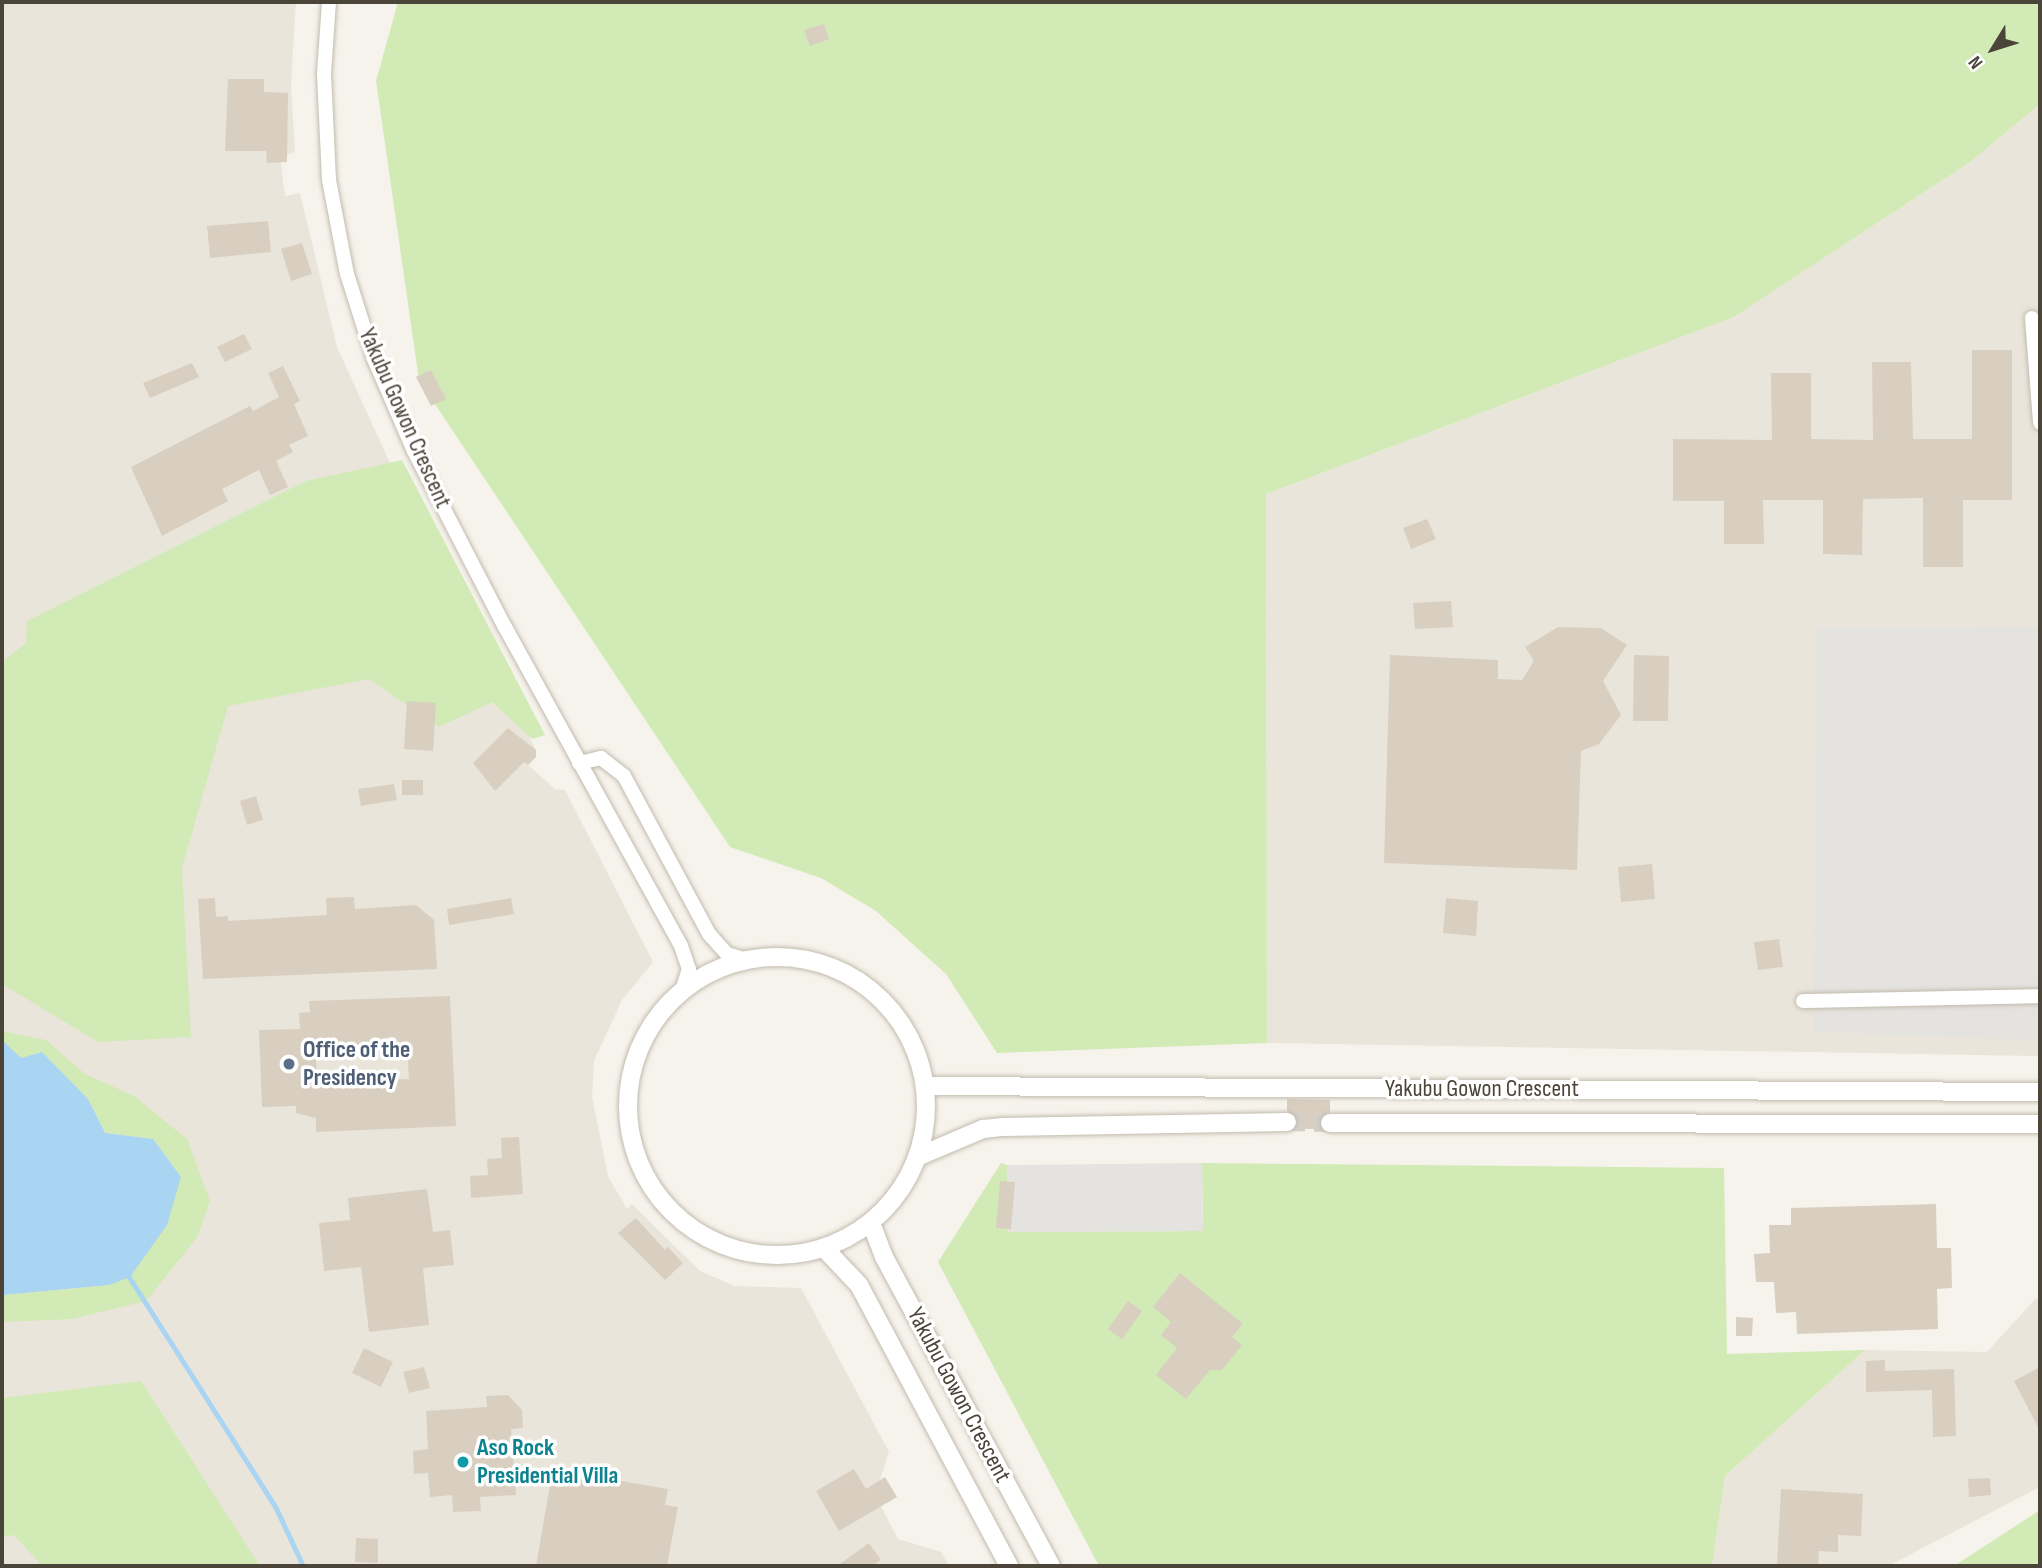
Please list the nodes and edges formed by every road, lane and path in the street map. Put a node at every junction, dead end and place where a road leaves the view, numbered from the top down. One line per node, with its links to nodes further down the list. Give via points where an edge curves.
1 (329, 2): 4 (street, Yakubu Gowon Crescent, via 324,74 328,180 347,274 374,359 414,451)
2 (2032, 318): 3 (street)
3 (2040, 423)
4 (579, 763): 5 (street, via 601,758 624,776 709,934 727,954); 6 (street, Yakubu Gowon Crescent, via 681,946 689,969)
5 (743, 959): 6 (street); 9 (street, via 784,956 811,961 861,983 899,1023 914,1047)
6 (682, 988): 16 (street, via 649,1026 630,1073 628,1123 642,1172 672,1213 705,1237 744,1252)
7 (2040, 996): 8 (street)
8 (1803, 1001)
9 (925, 1086): 10 (street, Yakubu Gowon Crescent); 14 (street, via 926,1117)
10 (2040, 1092)
11 (1287, 1122): 14 (street, via 1003,1127 983,1129)
12 (1330, 1123): 13 (street)
13 (2040, 1125)
14 (918, 1157): 15 (street, via 899,1193)
15 (871, 1223): 16 (street); 18 (street, Yakubu Gowon Crescent, via 884,1257)
16 (824, 1248): 17 (street, Yakubu Gowon Crescent, via 859,1285)
17 (1009, 1566)
18 (1051, 1566)

